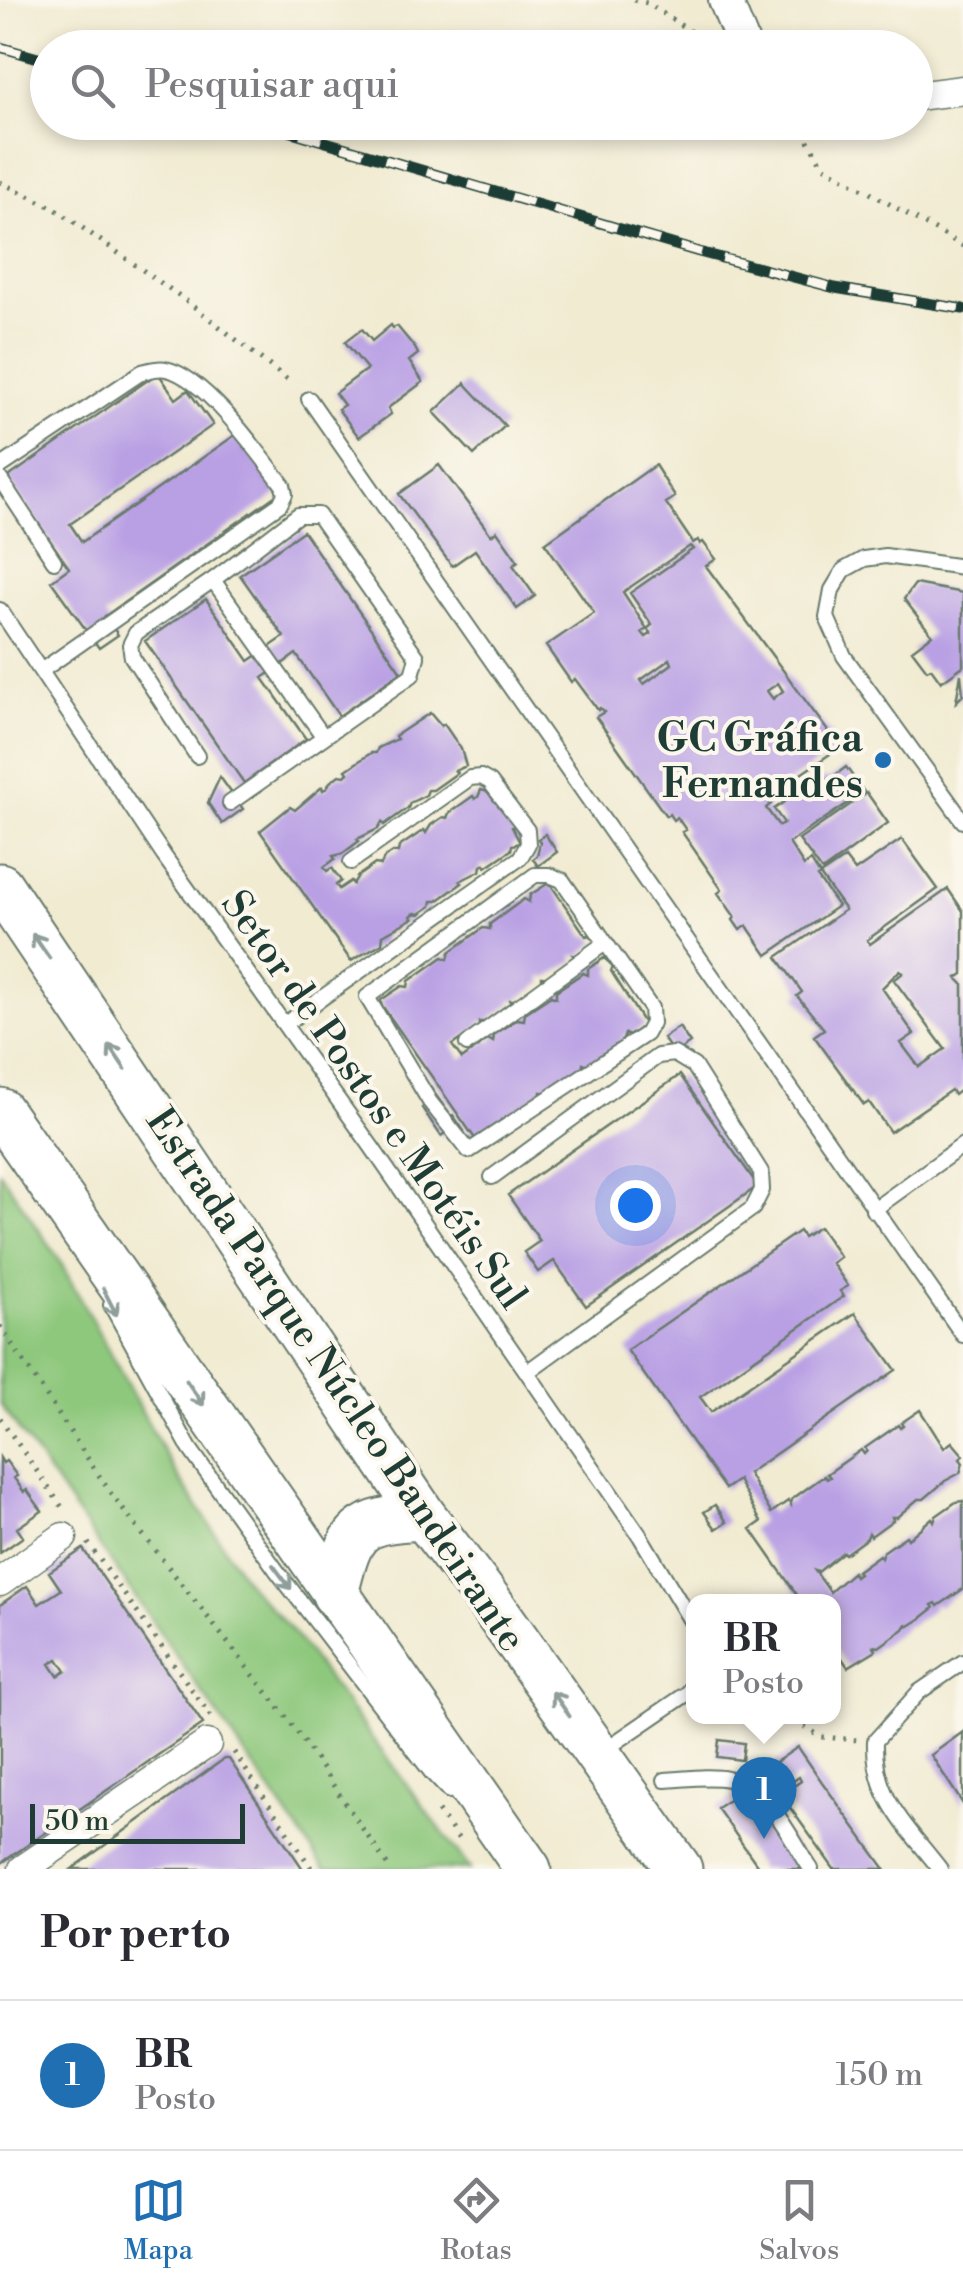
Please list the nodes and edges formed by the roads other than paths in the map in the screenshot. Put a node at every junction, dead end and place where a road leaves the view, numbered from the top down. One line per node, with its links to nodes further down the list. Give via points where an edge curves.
1 (725, 0): 2 (street)
2 (738, 30)
3 (963, 90): 4 (street)
4 (933, 94)
5 (309, 399): 26 (lane)
6 (0, 468): 12 (lane, via 142,372 162,368 234,419 285,494 280,504)
7 (0, 479): 8 (lane)
8 (54, 561)
9 (963, 568): 16 (lane, via 864,558 844,570 827,617 844,656)
10 (213, 580): 13 (lane); 13 (lane, via 298,515 318,516 330,531 417,664 412,675); 14 (lane, via 136,633 130,645)
11 (0, 610): 12 (lane, Setor de Postos e Motéis Sul)
12 (41, 671): 20 (lane, Setor de Postos e Motéis Sul)
13 (322, 736): 15 (lane)
14 (197, 756)
15 (230, 803)
16 (963, 821)
17 (351, 862): 20 (lane, via 480,776 527,830 520,858)
18 (0, 886): 29 (highway, Estrada Parque Núcleo Bandeirante, one-way to 18)
19 (605, 943): 19 (lane, via 651,1008 646,1034 469,1151 430,1102 366,996 535,876 562,880); 21 (lane)
20 (285, 1024): 28 (lane, Setor de Postos e Motéis Sul)
21 (467, 1044)
22 (0, 1112): 25 (highway)
23 (963, 1144): 26 (lane)
24 (492, 1178): 28 (lane, via 658,1056 674,1054 694,1066 761,1172 753,1208)
25 (50, 1184): 32 (highway, one-way to 32); 40 (lane, one-way to 40, via 190,1449 432,1773)
26 (873, 1210): 27 (lane)
27 (963, 1335)
28 (526, 1372): 33 (lane, Setor de Postos e Motéis Sul)
29 (424, 1517): 32 (highway, via 375,1521 360,1531 348,1546); 37 (highway, Estrada Parque Núcleo Bandeirante, one-way to 29)
30 (74, 1533): 31 (street)
31 (0, 1582)
32 (335, 1594): 40 (highway)
33 (686, 1613)
34 (963, 1662): 43 (lane, via 919,1692 875,1741 882,1792)
35 (686, 1694): 37 (lane)
36 (218, 1738): 39 (street)
37 (597, 1756): 41 (highway, Estrada Parque Núcleo Bandeirante)
38 (665, 1780): 42 (lane, via 743,1783 769,1806)
39 (23, 1869)
40 (528, 1869)
41 (679, 1869)
42 (810, 1869)
43 (940, 1869)

